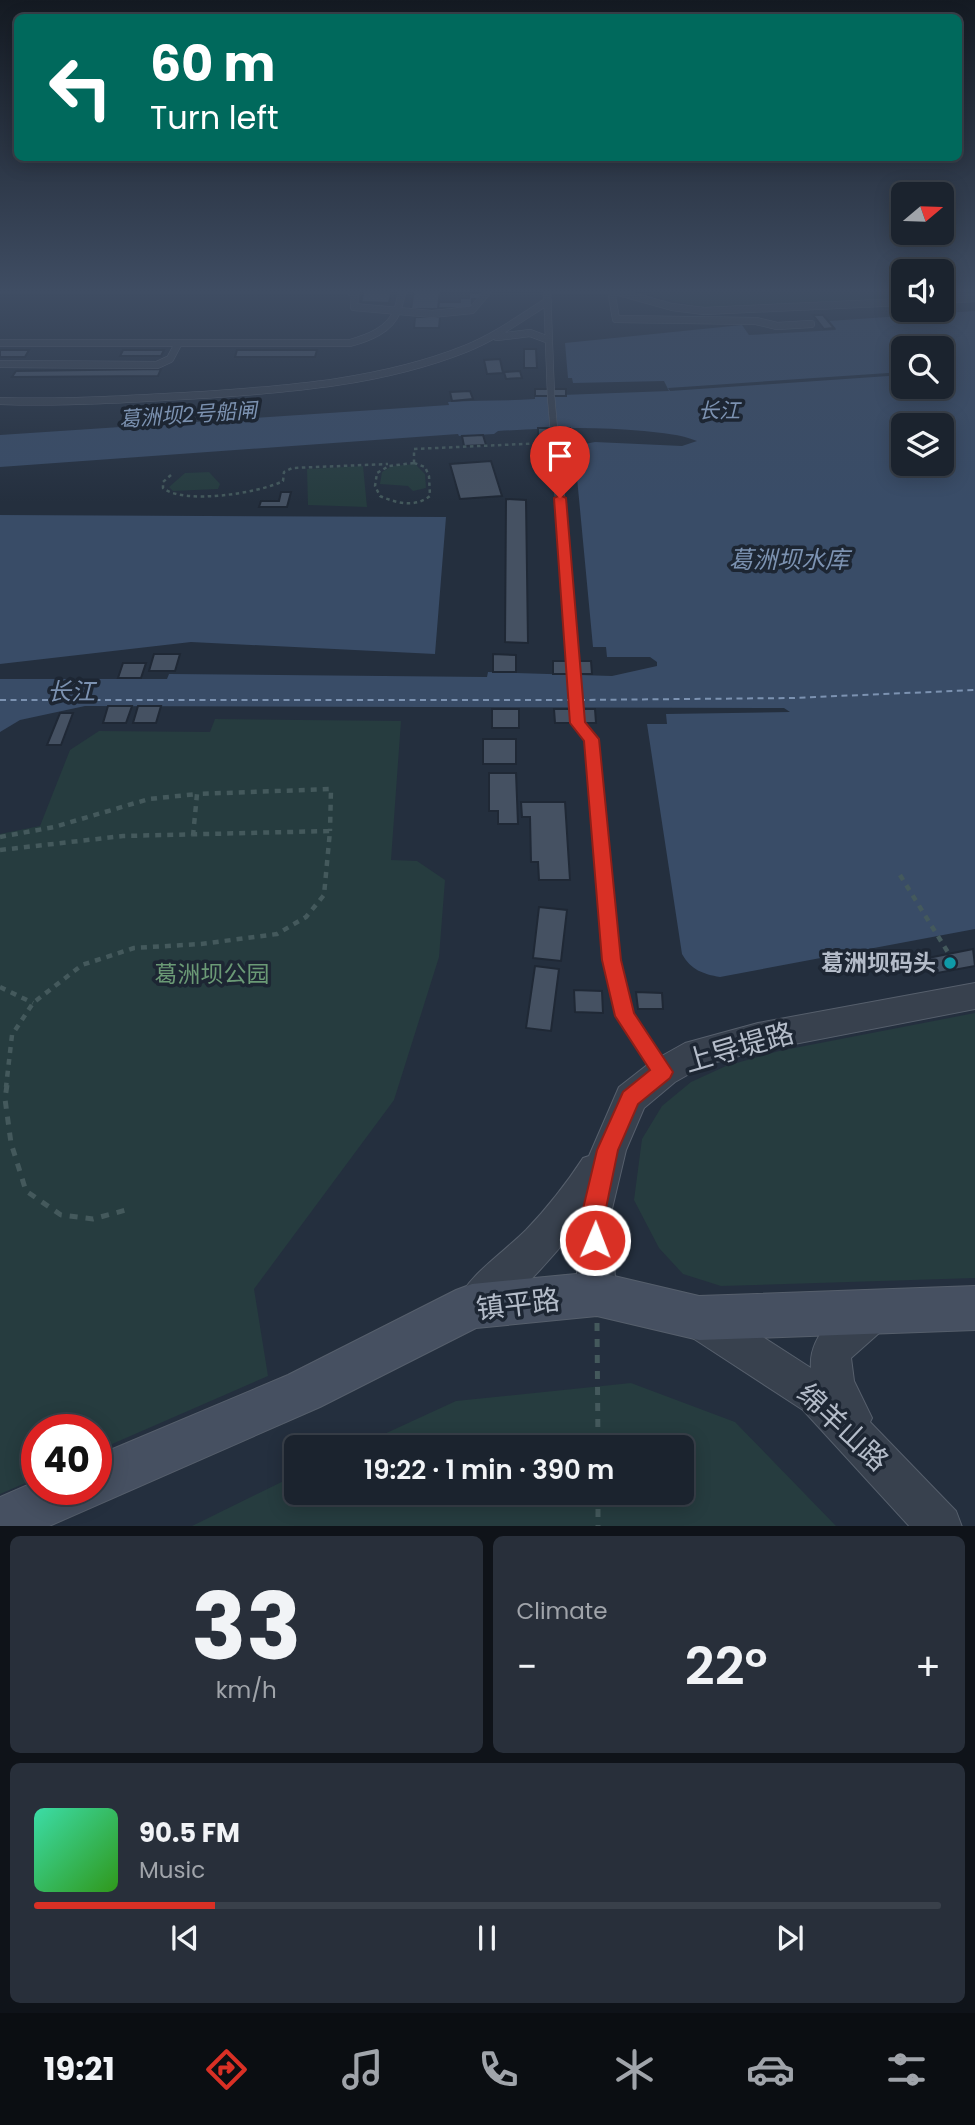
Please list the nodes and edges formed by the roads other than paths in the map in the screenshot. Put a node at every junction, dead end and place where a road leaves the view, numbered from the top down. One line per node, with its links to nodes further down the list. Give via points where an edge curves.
1 (167, 360): 4 (lane, via 157,365)
2 (429, 360): 5 (lane, via 350,380 287,389 88,401)
3 (550, 360): 7 (lane, via 578,727 592,739 612,960 625,1016)
4 (0, 365)
5 (0, 401)
6 (975, 996): 7 (street, 上导堤路, via 758,1037 697,1053)
7 (663, 1072): 8 (street, 上导堤路, via 631,1098)
8 (608, 1150): 9 (street, 上导堤路, via 593,1213); 10 (street, via 579,1197 536,1248)
9 (597, 1294): 10 (main road, 镇平路); 13 (main road, 镇平路)
10 (472, 1306): 15 (main road, 镇平路, via 304,1391)
11 (975, 1308): 12 (main road, 镇平路)
12 (873, 1312): 13 (main road, 镇平路); 14 (street, via 834,1347 831,1364 836,1391)
13 (699, 1318): 14 (street, 绵羊山路, via 817,1396)
14 (874, 1455): 18 (street, 绵羊山路)
15 (112, 1473)
16 (39, 1505): 17 (main road)
17 (0, 1522)
18 (939, 1526)

